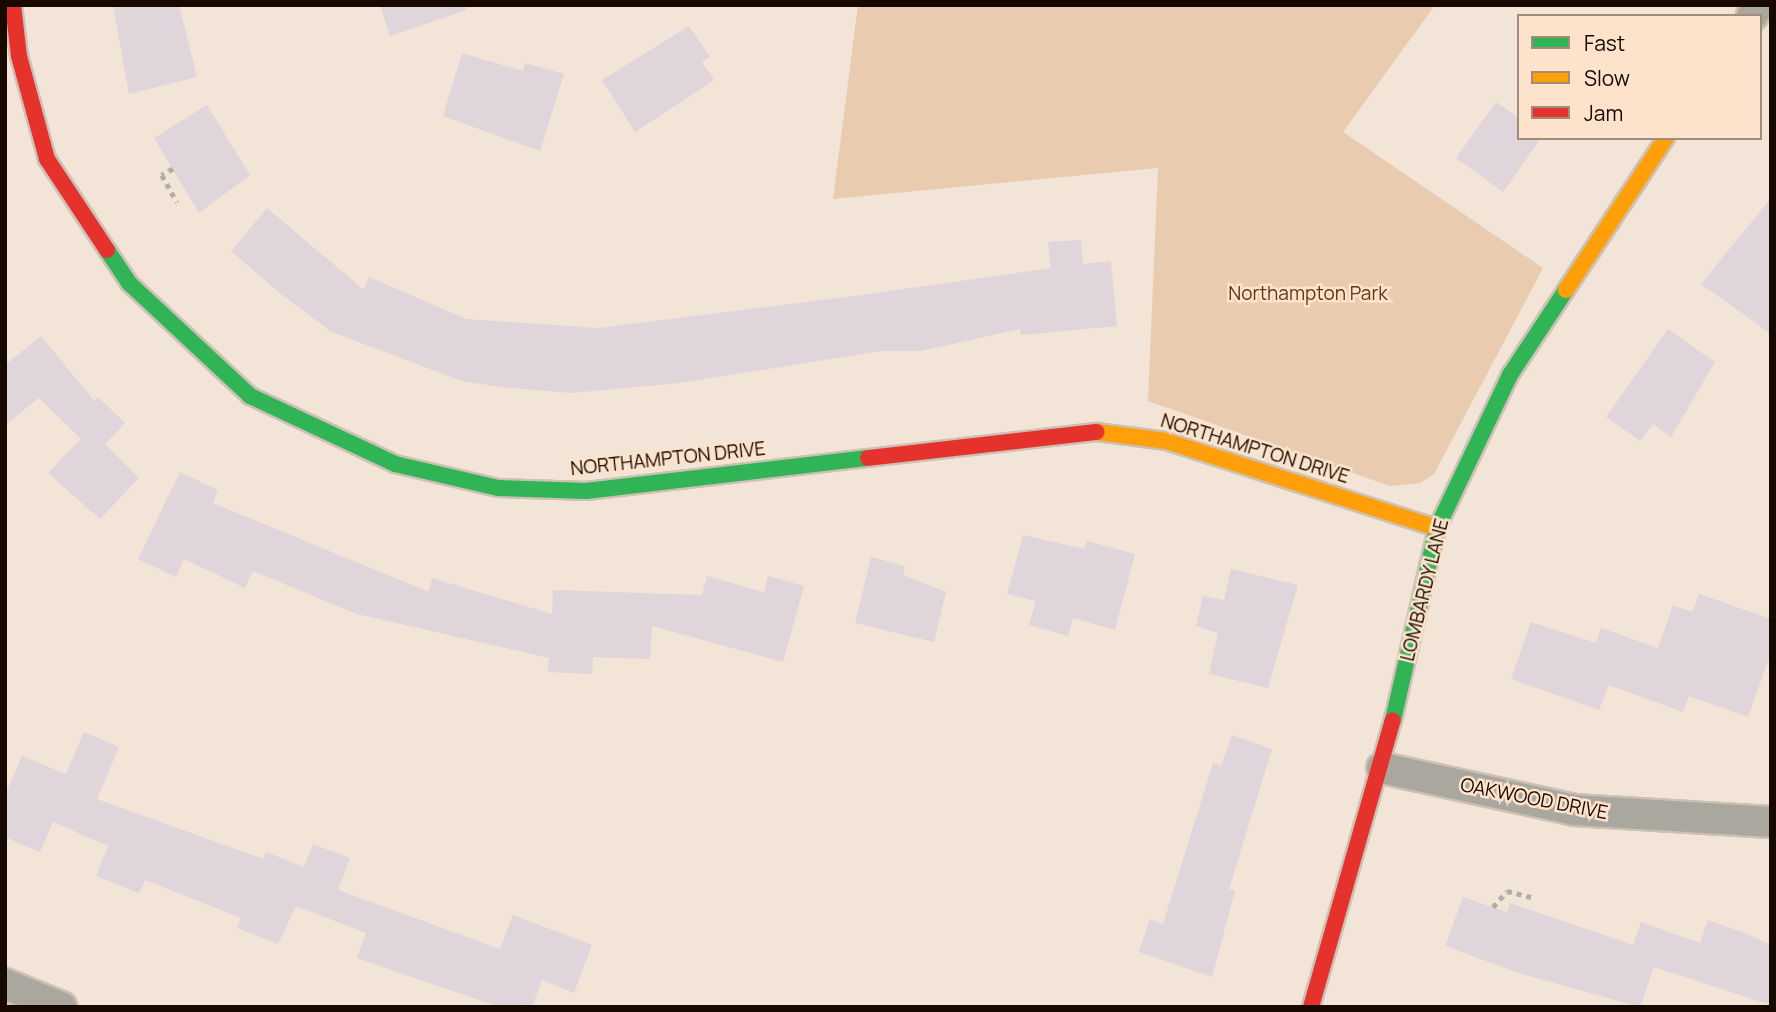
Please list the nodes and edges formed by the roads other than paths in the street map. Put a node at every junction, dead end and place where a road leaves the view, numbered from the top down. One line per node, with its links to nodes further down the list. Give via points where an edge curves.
1 (13, 5): 2 (street, NORTHAMPTON DRIVE)
2 (12, 57): 4 (street, NORTHAMPTON DRIVE, via 47,159 89,229 161,319 250,396 395,464 498,488 586,491 1032,435 1110,430 1166,441)
3 (1665, 140): 4 (street, LOMBARDY LANE, via 1510,375)
4 (1437, 528): 5 (street, LOMBARDY LANE)
5 (1382, 768): 6 (street, OAKWOOD DRIVE, via 1574,810); 9 (street, LOMBARDY LANE)
6 (1771, 822)
7 (5, 984): 8 (street)
8 (61, 1007)
9 (1311, 1007)

